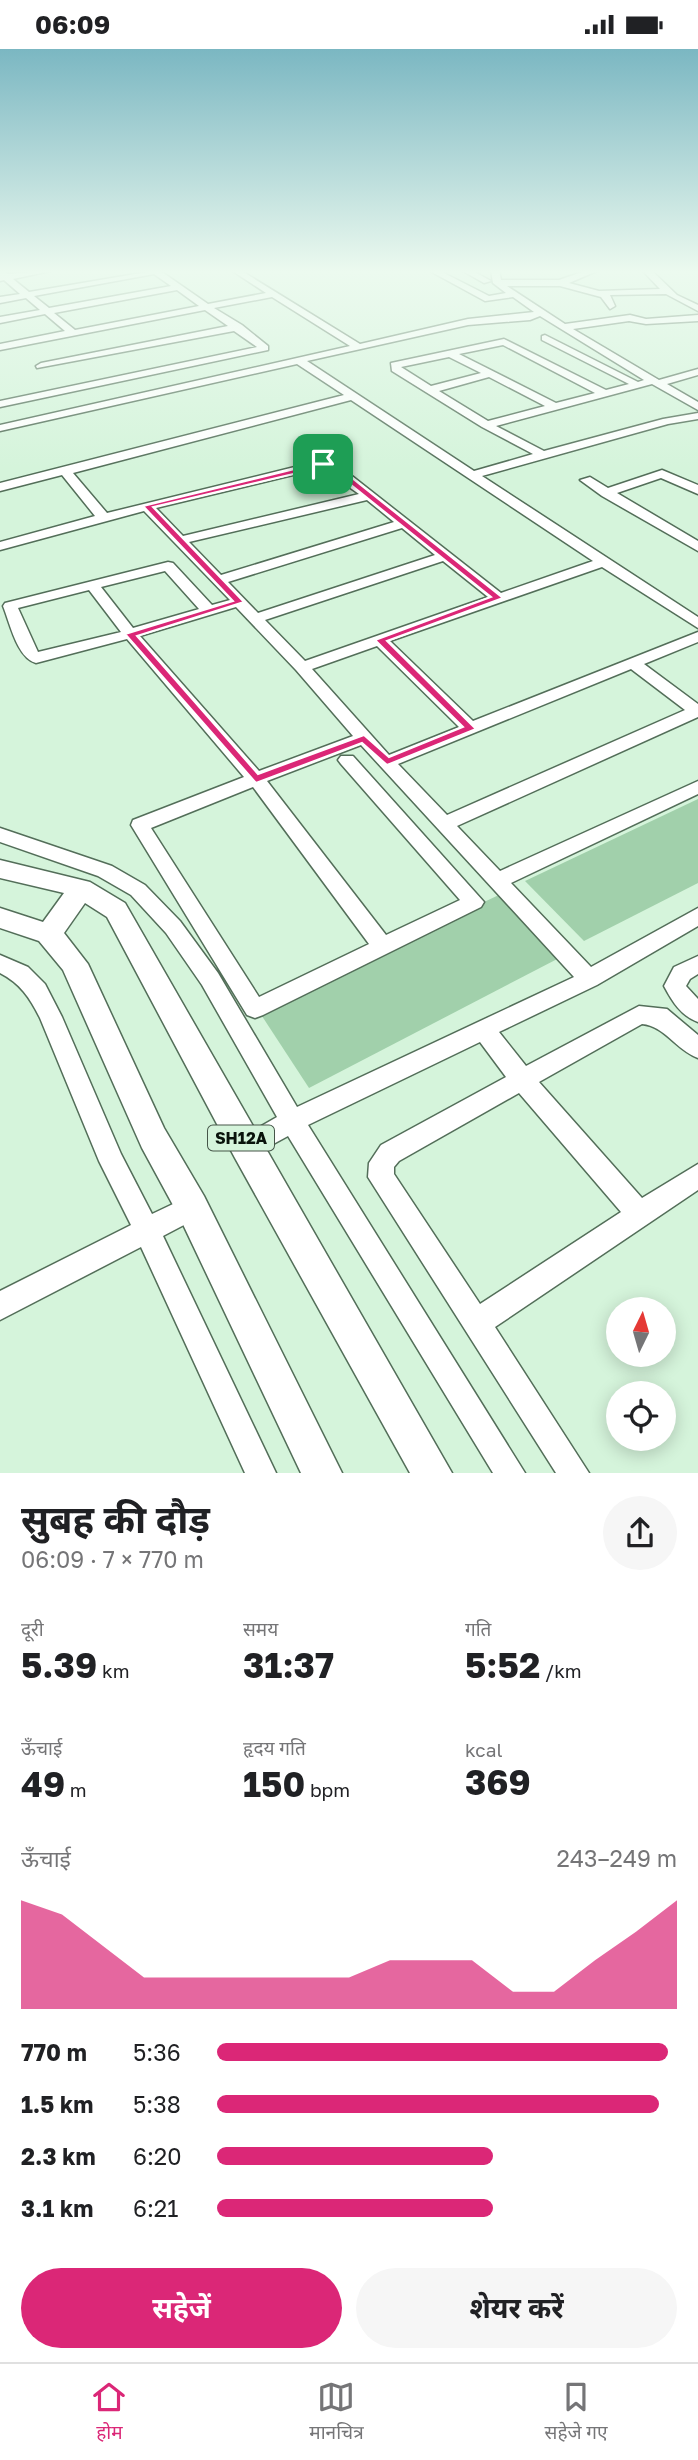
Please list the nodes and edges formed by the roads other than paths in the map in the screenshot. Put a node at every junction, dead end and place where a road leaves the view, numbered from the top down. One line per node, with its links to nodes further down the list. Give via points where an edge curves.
1 (56, 336): 9 (street)
2 (191, 336): 19 (street)
3 (198, 336): 13 (street)
4 (251, 336): 13 (street, via 265,348)
5 (342, 336): 10 (street)
6 (401, 336): 10 (street)
7 (579, 336): 14 (street)
8 (545, 338): 16 (street)
9 (18, 344): 11 (street); 19 (street)
10 (357, 346): 15 (street)
11 (0, 347)
12 (449, 353): 18 (street); 22 (street, via 394,367); 23 (street, via 510,343)
13 (228, 356): 19 (street)
14 (609, 356): 16 (street); 20 (street)
15 (298, 360): 24 (street); 30 (street)
16 (588, 360): 21 (street)
17 (698, 372): 20 (street)
18 (490, 374): 22 (street); 26 (street)
19 (53, 378): 25 (street)
20 (655, 383): 21 (street); 27 (street)
21 (639, 385): 23 (street)
22 (430, 390): 29 (street)
23 (606, 394): 26 (street)
24 (352, 396): 33 (street); 34 (street)
25 (0, 404)
26 (555, 407): 29 (street)
27 (698, 407)
28 (698, 416): 32 (street)
29 (486, 425): 32 (street)
30 (6, 426): 31 (street)
31 (0, 436)
32 (541, 454): 34 (street)
33 (65, 471): 36 (street); 41 (street)
34 (471, 475): 47 (street)
35 (586, 480): 38 (street)
36 (0, 487)
37 (698, 489): 38 (street, via 662,474)
38 (606, 493): 45 (street)
39 (368, 496): 40 (street, via 323,464); 42 (street); 43 (street)
40 (147, 506): 41 (street); 43 (street)
41 (103, 517): 44 (street)
42 (405, 523): 46 (street); 48 (street)
43 (181, 540): 48 (street)
44 (0, 546)
45 (698, 547)
46 (447, 555): 50 (street); 53 (street)
47 (603, 562): 50 (street); 54 (street)
48 (217, 581): 51 (street)
49 (92, 585): 52 (street, via 168,566); 55 (street); 55 (street, via 10,607 31,656 45,657)
50 (498, 598): 57 (street)
51 (239, 602): 52 (street); 53 (street)
52 (209, 611): 55 (street)
53 (255, 619): 59 (street)
54 (698, 624)
55 (130, 634): 65 (street)
56 (698, 637): 58 (street)
57 (380, 640): 59 (street); 61 (street)
58 (634, 664): 60 (street); 61 (street)
59 (302, 667): 62 (street)
60 (697, 712): 67 (street)
61 (470, 729): 64 (street)
62 (364, 739): 64 (street); 65 (street)
63 (347, 760): 75 (street, via 474,902)
64 (387, 762): 67 (street)
65 (256, 779): 75 (street); 75 (street, via 140,825 255,1009)
66 (698, 787): 70 (street)
67 (444, 824): 70 (street)
68 (0, 835): 83 (street, via 105,871 138,890 173,927 210,979)
69 (0, 869): 71 (main road, SH12A)
70 (498, 881): 78 (street)
71 (81, 889): 74 (main road); 84 (main road, SH12A, via 116,910)
72 (698, 916): 78 (street)
73 (0, 918): 74 (main road)
74 (49, 934): 86 (main road, via 74,964 153,1138)
75 (381, 944)
76 (0, 963): 88 (street, via 20,973 37,990 111,1161)
77 (698, 964): 79 (street, via 682,973 675,986)
78 (589, 979): 80 (street)
79 (698, 1013)
80 (484, 1030): 82 (street); 83 (street)
81 (698, 1048): 82 (street, via 659,1016 639,1015)
82 (524, 1081): 87 (street); 90 (street, via 390,1153 381,1163 382,1177)
83 (292, 1121): 84 (street); 94 (street)
84 (246, 1148): 93 (main road, SH12A)
85 (698, 1176): 87 (street)
86 (192, 1207): 88 (street); 92 (main road)
87 (640, 1215): 90 (street)
88 (147, 1230): 89 (street); 91 (street)
89 (0, 1306)
90 (477, 1322): 95 (street)
91 (261, 1473)
92 (322, 1473)
93 (432, 1473)
94 (510, 1473)
95 (574, 1473)

